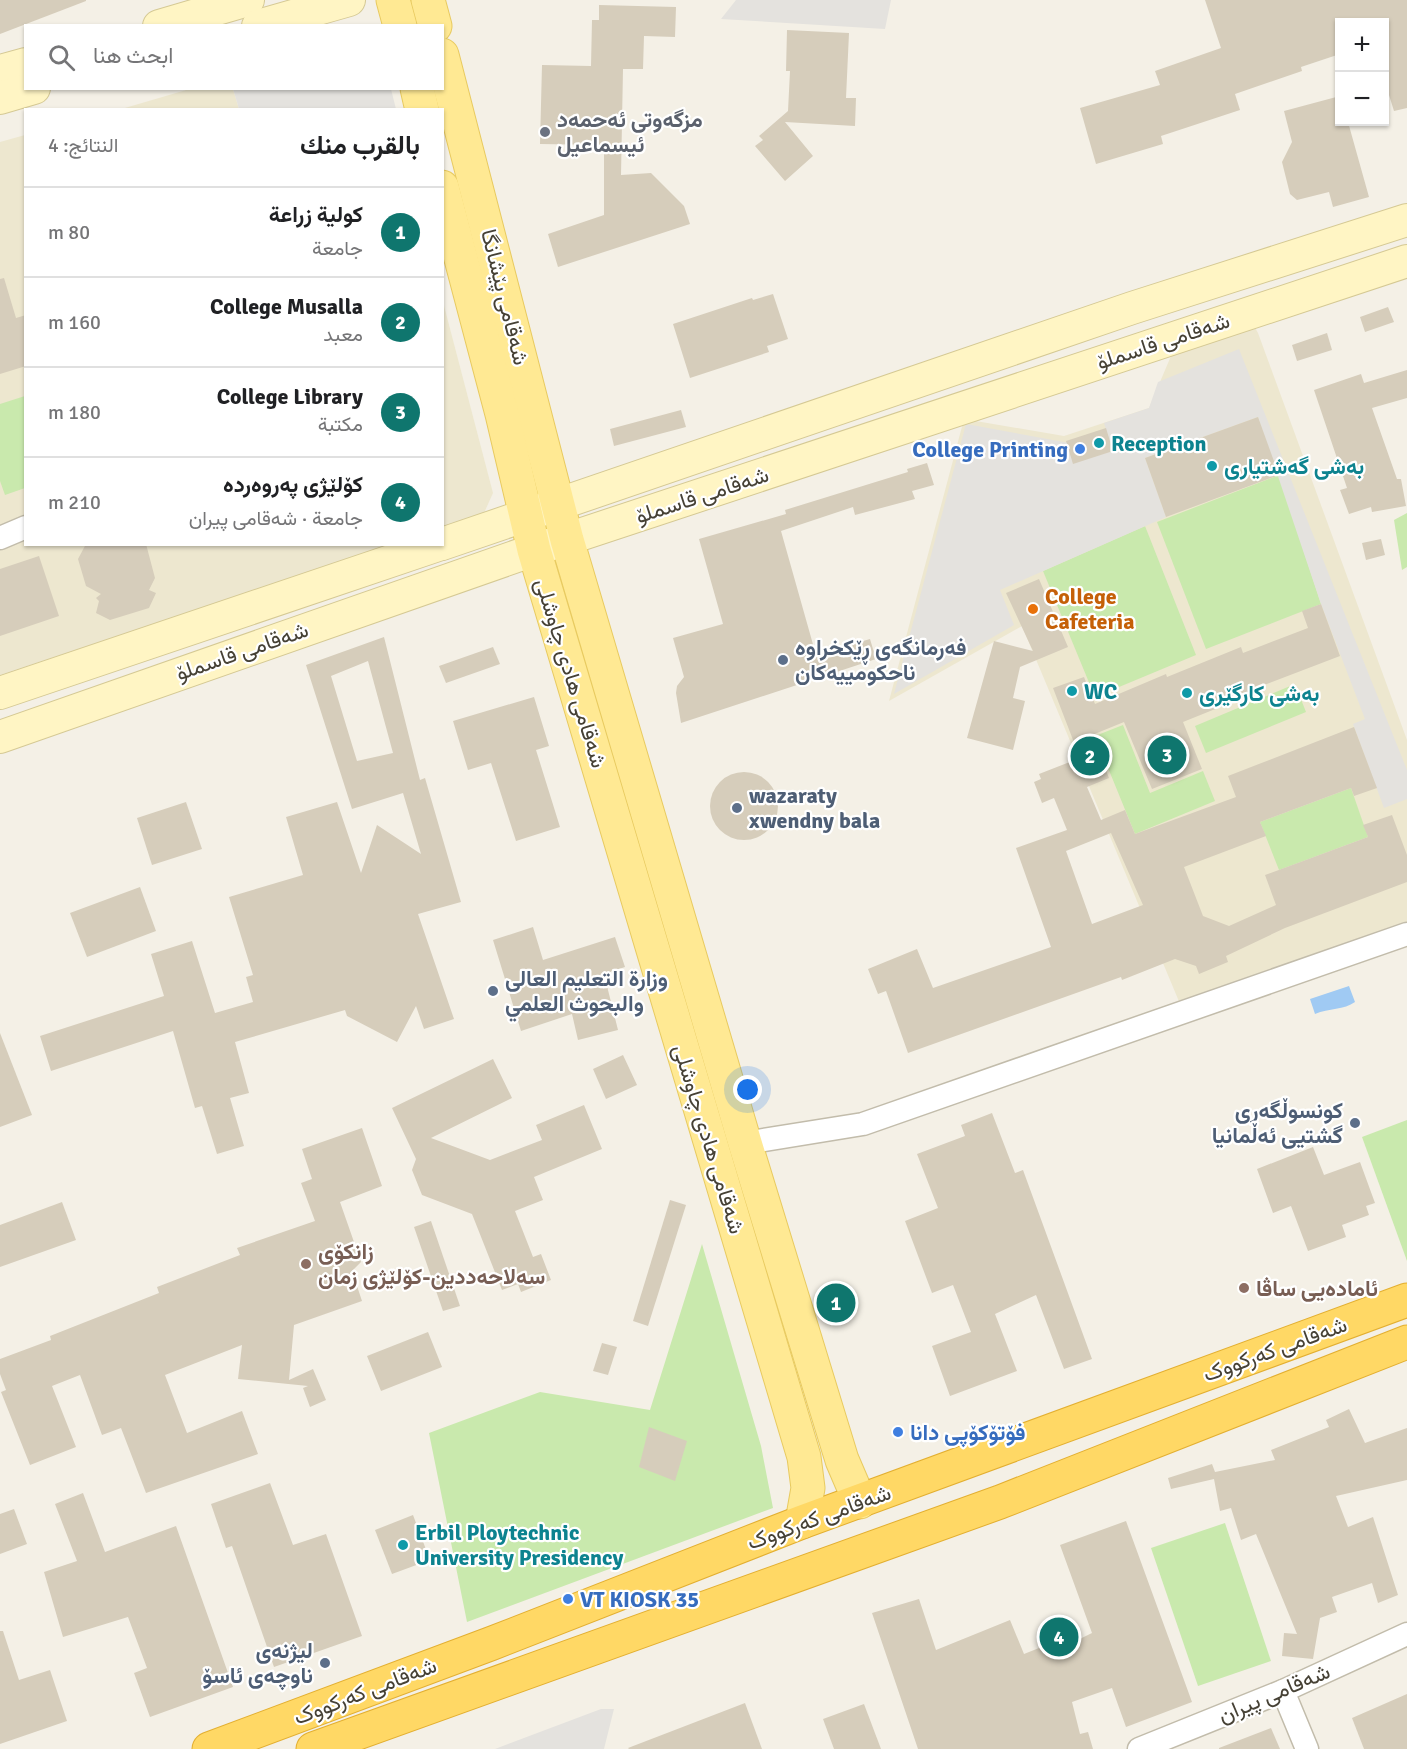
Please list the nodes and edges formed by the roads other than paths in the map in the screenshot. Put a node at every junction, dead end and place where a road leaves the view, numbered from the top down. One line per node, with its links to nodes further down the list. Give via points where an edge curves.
1 (248, 0): 3 (main road)
2 (349, 0): 4 (main road)
3 (166, 24)
4 (265, 24)
5 (444, 63): 15 (main road, شەقامی پێشانگا)
6 (24, 65): 7 (main road)
7 (0, 71)
8 (27, 90): 10 (main road)
9 (417, 90): 11 (main road)
10 (0, 98)
11 (422, 108)
12 (444, 195): 16 (main road, شەقامی پێشانگا)
13 (1407, 220): 15 (main road, شەقامی قاسملۆ, via 1132,308)
14 (1407, 261): 19 (main road, شەقامی قاسملۆ)
15 (559, 506): 16 (main road, شەقامی قاسملۆ); 19 (main road, شەقامی پێشانگا)
16 (525, 516): 20 (main road, شەقامی قاسملۆ); 22 (main road, شەقامی پێشانگا)
17 (24, 528): 18 (street)
18 (0, 538)
19 (567, 540): 22 (main road, شەقامی قاسملۆ); 26 (main road, شەقامی هادی چاوشلی)
20 (444, 543)
21 (436, 546): 23 (main road, شەقامی قاسملۆ)
22 (534, 550): 24 (main road, شەقامی قاسملۆ); 27 (main road, شەقامی هادی چاوشلی)
23 (0, 693)
24 (0, 737)
25 (1407, 934): 30 (street, via 863,1124)
26 (712, 1026): 27 (main road, via 698,1038); 28 (main road, شەقامی هادی چاوشلی)
27 (679, 1039): 29 (main road, شەقامی هادی چاوشلی)
28 (726, 1072): 29 (main road, via 704,1076); 30 (main road, شەقامی هادی چاوشلی)
29 (694, 1087): 34 (main road, شەقامی هادی چاوشلی)
30 (745, 1143): 33 (main road, شەقامی هادی چاوشلی)
31 (1407, 1300): 35 (highway, شەقامی کەرکووک)
32 (1407, 1341): 39 (highway, شەقامی کەرکووک, via 1000,1502)
33 (842, 1460): 34 (main road, via 827,1472); 35 (main road, شەقامی هادی چاوشلی)
34 (807, 1471): 36 (main road, شەقامی هادی چاوشلی)
35 (860, 1502): 36 (highway, شەقامی کەرکووک)
36 (802, 1522): 40 (highway, شەقامی کەرکووک)
37 (1407, 1634): 38 (street, شەقامی پیران)
38 (1282, 1691): 42 (street, شەقامی پیران); 43 (street)
39 (359, 1742): 41 (highway, شەقامی کەرکووک)
40 (215, 1746)
41 (313, 1749)
42 (1139, 1749)
43 (1307, 1749)

